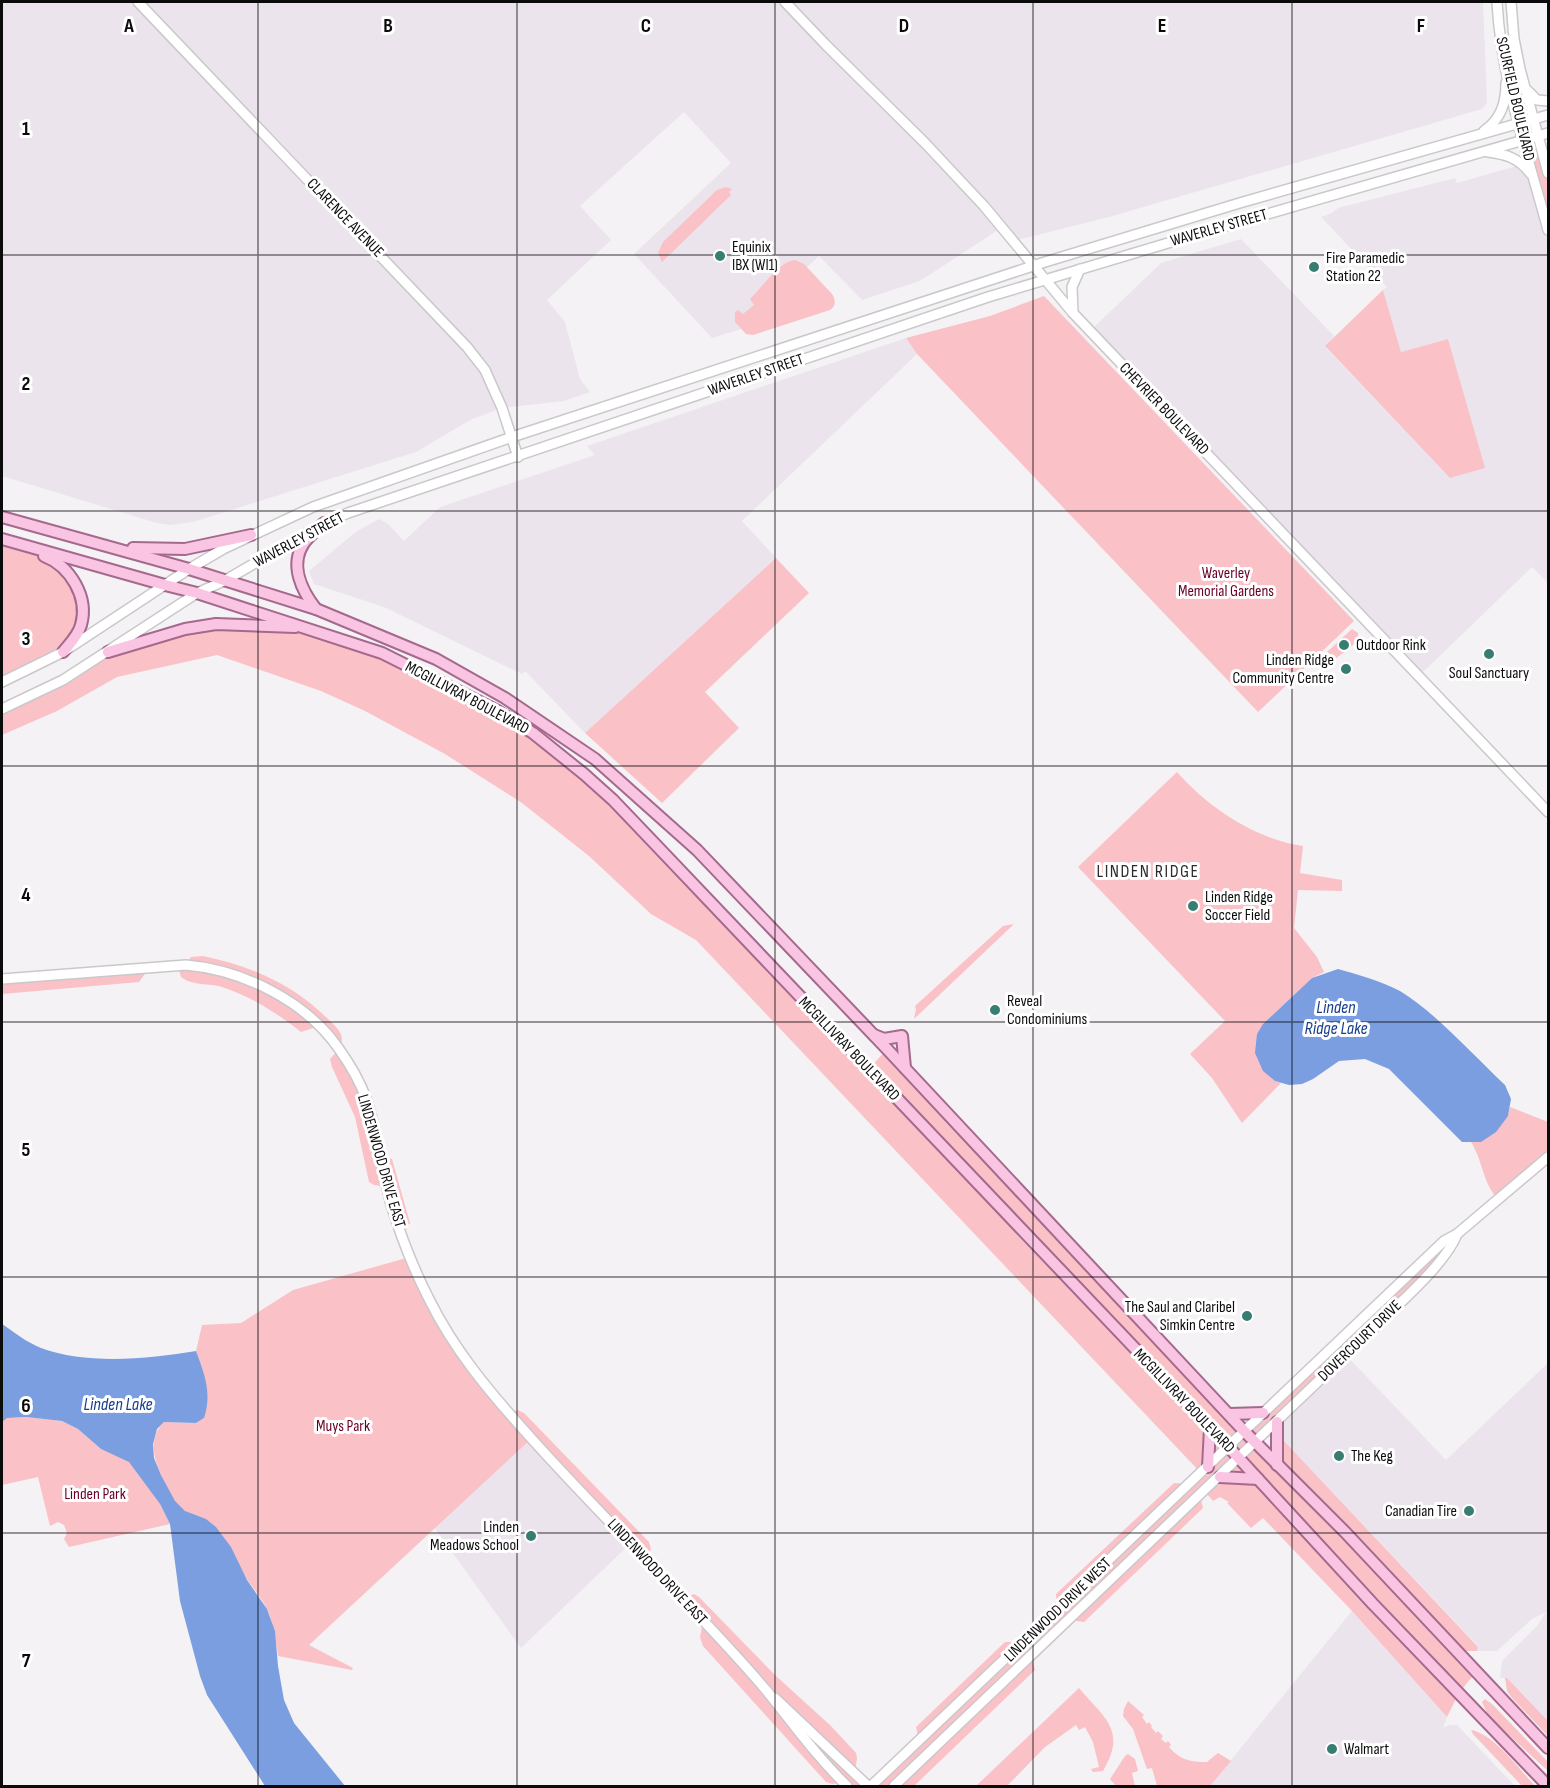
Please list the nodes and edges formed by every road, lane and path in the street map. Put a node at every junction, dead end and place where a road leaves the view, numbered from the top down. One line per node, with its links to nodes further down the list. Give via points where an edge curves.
1 (138, 2): 22 (street, CLARENCE AVENUE, via 467,347 485,370)
2 (785, 2): 18 (street, CHEVRIER BOULEVARD, via 984,206)
3 (1497, 2): 5 (street, SCURFIELD BOULEVARD)
4 (1510, 2): 6 (street, SCURFIELD BOULEVARD)
5 (1505, 69): 10 (street, SCURFIELD BOULEVARD); 12 (street, via 1501,113)
6 (1526, 87): 7 (street, via 1537,100); 9 (street, SCURFIELD BOULEVARD)
7 (1548, 102)
8 (1548, 115): 9 (street, WAVERLEY STREET)
9 (1534, 119): 10 (street, WAVERLEY STREET); 11 (street, SCURFIELD BOULEVARD)
10 (1518, 123): 12 (street, WAVERLEY STREET); 13 (street, SCURFIELD BOULEVARD)
11 (1544, 134): 13 (street, WAVERLEY STREET); 15 (street, SCURFIELD BOULEVARD)
12 (1478, 135): 18 (street, WAVERLEY STREET)
13 (1523, 140): 14 (street, WAVERLEY STREET); 16 (street, SCURFIELD BOULEVARD)
14 (1483, 151): 16 (street, via 1511,157 1524,165); 19 (street, WAVERLEY STREET)
15 (1548, 173)
16 (1535, 180): 17 (street, SCURFIELD BOULEVARD)
17 (1548, 230)
18 (1032, 266): 20 (street, CHEVRIER BOULEVARD); 22 (street, WAVERLEY STREET)
19 (1080, 269): 20 (street, WAVERLEY STREET); 21 (street, via 1072,287)
20 (1044, 280): 21 (street, CHEVRIER BOULEVARD); 23 (street, WAVERLEY STREET)
21 (1073, 313): 39 (street, CHEVRIER BOULEVARD)
22 (512, 437): 23 (street, CLARENCE AVENUE); 26 (street, WAVERLEY STREET, via 313,507)
23 (518, 457): 25 (street, WAVERLEY STREET)
24 (2, 517): 28 (main road, MCGILLIVRAY BOULEVARD)
25 (324, 523): 30 (street, WAVERLEY STREET); 33 (main road, via 303,544 297,561 299,579)
26 (251, 535): 28 (main road, via 185,549); 29 (street, WAVERLEY STREET)
27 (2, 539): 31 (main road, MCGILLIVRAY BOULEVARD); 35 (main road, via 49,558 78,588 82,622)
28 (108, 546): 29 (main road, MCGILLIVRAY BOULEVARD)
29 (189, 568): 30 (main road, MCGILLIVRAY BOULEVARD); 31 (street, WAVERLEY STREET)
30 (224, 581): 32 (street, WAVERLEY STREET); 33 (main road, MCGILLIVRAY BOULEVARD)
31 (165, 585): 32 (main road, MCGILLIVRAY BOULEVARD); 35 (street, WAVERLEY STREET)
32 (198, 593): 34 (main road, MCGILLIVRAY BOULEVARD); 36 (street, WAVERLEY STREET)
33 (316, 609): 41 (main road, MCGILLIVRAY BOULEVARD, via 436,659 505,698 595,759 697,850)
34 (309, 628): 36 (main road, via 216,624); 48 (main road, MCGILLIVRAY BOULEVARD, via 382,653 496,710 558,751 584,774)
35 (63, 652): 37 (street, WAVERLEY STREET)
36 (108, 652): 38 (street, WAVERLEY STREET)
37 (2, 682)
38 (2, 709)
39 (1548, 812)
40 (2, 980): 57 (street, LINDENWOOD DRIVE EAST, via 186,965 208,967 263,985 319,1026 339,1049 365,1095 402,1236 430,1301 458,1352 539,1448)
41 (873, 1035): 42 (main road, MCGILLIVRAY BOULEVARD); 42 (main road, via 884,1039 902,1036)
42 (905, 1068): 46 (main road, MCGILLIVRAY BOULEVARD)
43 (1548, 1157): 44 (street, DOVERCOURT DRIVE)
44 (1458, 1234): 45 (street, DOVERCOURT DRIVE, via 1444,1241); 47 (street, DOVERCOURT DRIVE, via 1416,1287)
45 (1263, 1413): 46 (main road); 49 (street, DOVERCOURT DRIVE)
46 (1228, 1414): 49 (main road, MCGILLIVRAY BOULEVARD)
47 (1276, 1422): 50 (street, DOVERCOURT DRIVE); 53 (main road)
48 (1210, 1428): 51 (main road, MCGILLIVRAY BOULEVARD); 54 (main road)
49 (1244, 1431): 50 (main road, MCGILLIVRAY BOULEVARD); 51 (street, LINDENWOOD DRIVE WEST)
50 (1255, 1443): 52 (street, LINDENWOOD DRIVE WEST); 53 (main road, MCGILLIVRAY BOULEVARD)
51 (1228, 1447): 52 (main road, MCGILLIVRAY BOULEVARD); 54 (street, LINDENWOOD DRIVE WEST)
52 (1239, 1459): 55 (street, LINDENWOOD DRIVE WEST); 56 (main road, MCGILLIVRAY BOULEVARD)
53 (1277, 1465): 58 (main road, MCGILLIVRAY BOULEVARD, via 1349,1536)
54 (1208, 1467): 60 (street, LINDENWOOD DRIVE WEST)
55 (1220, 1477): 56 (main road); 61 (street, LINDENWOOD DRIVE WEST)
56 (1258, 1479): 62 (main road, MCGILLIVRAY BOULEVARD)
57 (766, 1691): 59 (street, LINDENWOOD DRIVE EAST); 60 (street, LINDENWOOD DRIVE EAST)
58 (1548, 1749)
59 (847, 1786)
60 (869, 1786)
61 (894, 1786)
62 (1548, 1786)

